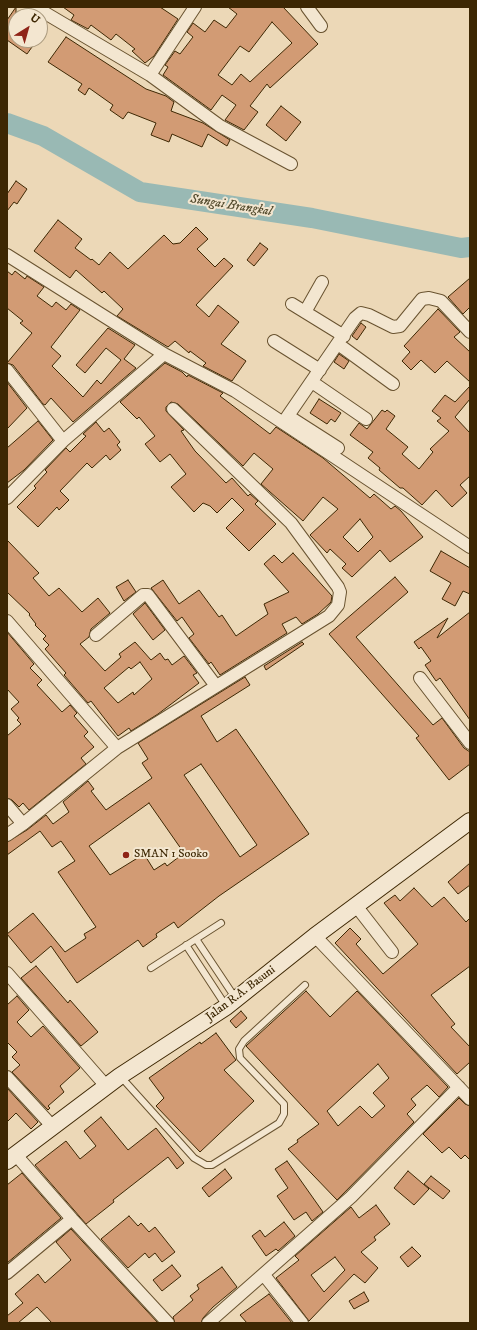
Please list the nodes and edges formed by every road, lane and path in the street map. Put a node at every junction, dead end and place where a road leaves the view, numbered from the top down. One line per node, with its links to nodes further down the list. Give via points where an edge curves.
1 (35, 7): 5 (street)
2 (195, 7): 5 (street)
3 (307, 7): 4 (street)
4 (321, 26)
5 (150, 75): 6 (street, via 220,126)
6 (291, 164)
7 (7, 255): 14 (street)
8 (322, 282): 10 (street)
9 (292, 304): 10 (street)
10 (305, 312): 12 (street)
11 (470, 332): 12 (street, via 442,301 422,298 400,326 393,328 361,313)
12 (341, 340): 16 (street); 18 (street)
13 (274, 341): 16 (street)
14 (164, 354): 21 (street); 22 (street)
15 (7, 370): 22 (street)
16 (320, 370): 17 (street)
17 (312, 382): 20 (street); 21 (street)
18 (393, 384)
19 (173, 409): 29 (street, via 291,523 340,592 338,605 329,616)
20 (366, 419)
21 (285, 420): 23 (street); 25 (street)
22 (63, 440): 24 (street)
23 (338, 448)
24 (7, 498)
25 (470, 547)
26 (7, 621): 31 (street)
27 (96, 635): 29 (street, via 143,595 148,595)
28 (420, 678): 30 (street)
29 (216, 686): 31 (street)
30 (470, 743)
31 (117, 748): 34 (street)
32 (7, 805): 34 (street)
33 (470, 821): 36 (main road, Jalan R.A. Basuni)
34 (24, 824): 35 (street)
35 (7, 835)
36 (357, 907): 38 (main road, Jalan R.A. Basuni); 41 (street)
37 (221, 922): 39 (lane)
38 (315, 936): 45 (main road, Jalan R.A. Basuni); 49 (street)
39 (196, 939): 40 (lane); 45 (lane)
40 (186, 945): 42 (lane); 45 (lane)
41 (392, 952)
42 (151, 968)
43 (7, 973): 48 (street)
44 (305, 985): 46 (lane, via 244,1041 239,1049 240,1058 284,1104 284,1114 278,1123 212,1165 206,1165 194,1158)
45 (231, 1003): 46 (main road, Jalan R.A. Basuni)
46 (120, 1076): 48 (main road, Jalan R.A. Basuni)
47 (7, 1077): 51 (street)
48 (106, 1086): 51 (main road, Jalan R.A. Basuni)
49 (459, 1087): 50 (street); 55 (street, via 351,1197)
50 (470, 1099)
51 (53, 1127): 52 (main road, Jalan R.A. Basuni)
52 (11, 1158): 53 (street)
53 (72, 1219): 54 (street); 56 (street)
54 (7, 1272)
55 (264, 1275): 57 (street); 58 (street)
56 (168, 1323)
57 (208, 1323)
58 (302, 1323)

